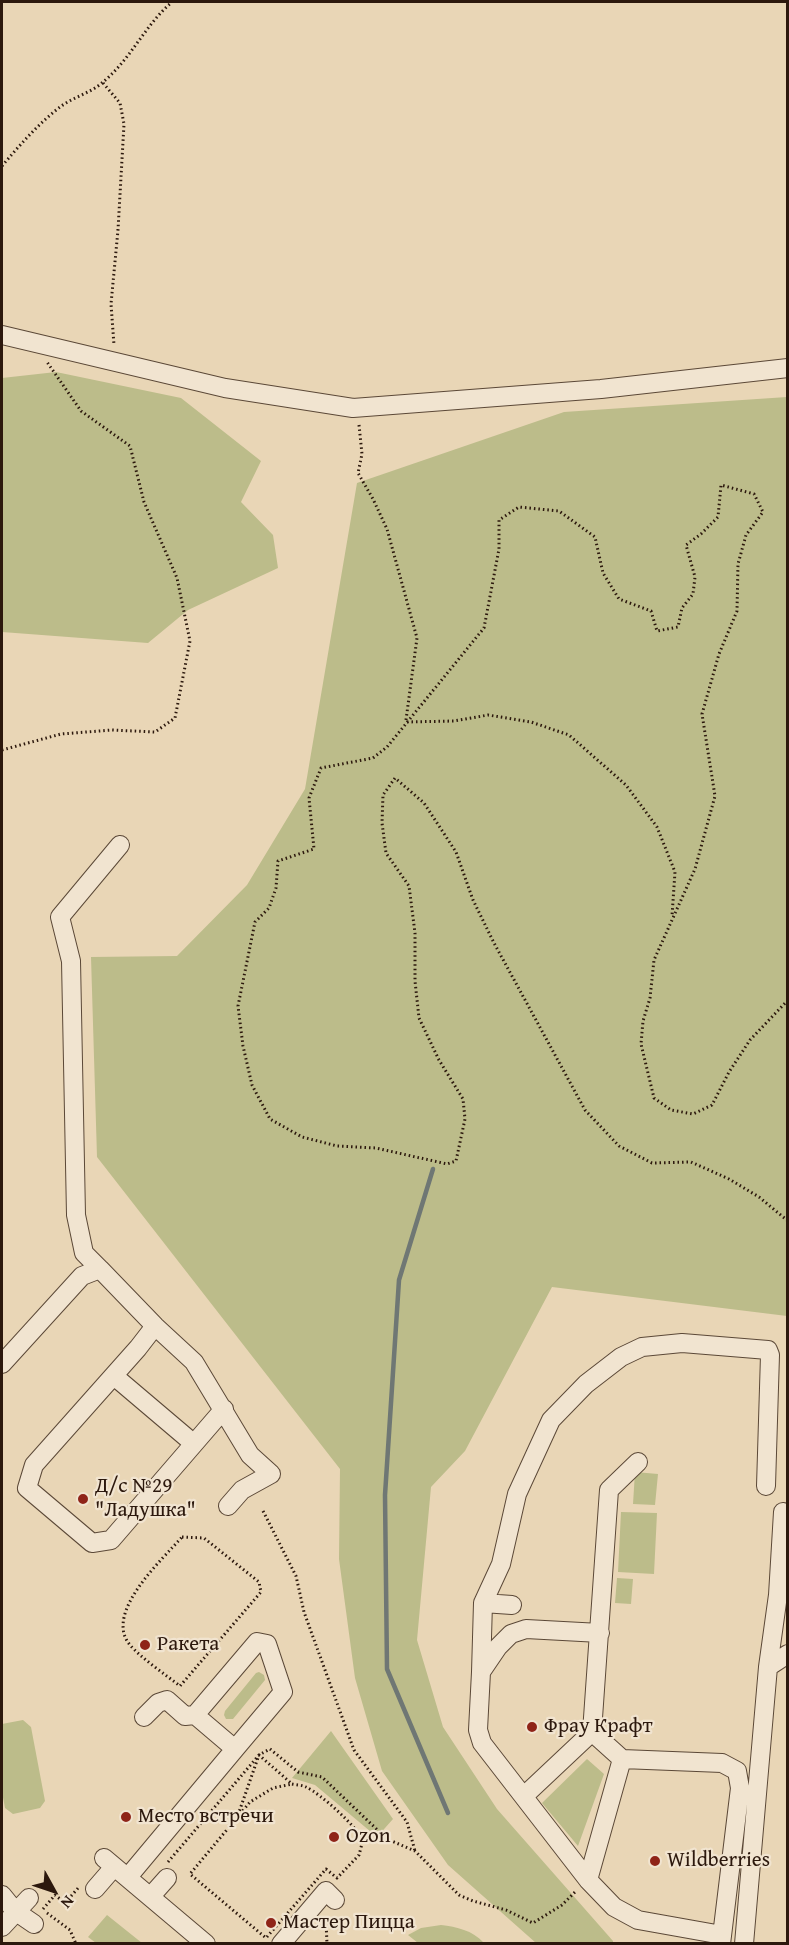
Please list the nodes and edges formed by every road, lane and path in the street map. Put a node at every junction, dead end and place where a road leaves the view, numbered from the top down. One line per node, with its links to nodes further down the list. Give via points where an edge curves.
1 (172, 2): 2 (path)
2 (103, 83): 3 (path, via 60,106); 6 (path, via 120,103 124,124 111,304)
3 (2, 166)
4 (2, 334): 5 (street)
5 (33, 342): 6 (street); 10 (path, via 81,411 130,446 144,502 177,578 190,640 175,718 155,732 61,734)
6 (115, 362): 8 (street, via 225,388)
7 (788, 368): 8 (street)
8 (352, 408): 9 (path, via 360,426 362,454 358,473 387,529 417,638)
9 (406, 722): 12 (path, via 454,721 488,715 531,722 569,735 626,785 657,827 675,872); 12 (path, via 484,628 499,549 499,520 519,507 559,511 595,537 603,573 618,599 651,611 657,631 678,627 681,608 693,594 695,577 686,545 718,517 721,485 754,494 763,512 746,535 738,564 737,611 719,654 702,714 715,796 695,869); 14 (path, via 373,758 321,768 309,798 314,849 278,861 276,888 269,908 255,922 238,1006 252,1086 270,1119 302,1137 338,1146 376,1148 447,1164 456,1161 465,1119 463,1098 419,1018 409,886 386,853 383,795 395,778 424,803 456,852 494,943 585,1110 619,1146 652,1163 691,1162 710,1170 759,1197)
10 (2, 750)
11 (120, 845): 15 (street, via 60,917 71,961 76,1215 84,1253)
12 (672, 918): 13 (path, via 654,960 643,1021 641,1044 654,1098 671,1110 693,1114 712,1105 750,1040)
13 (788, 1000)
14 (788, 1221)
15 (100, 1269): 16 (street); 17 (street, via 82,1276)
16 (155, 1326): 18 (street); 19 (street, via 194,1362)
17 (2, 1364)
18 (114, 1376): 20 (street); 20 (street, via 34,1465 27,1488 92,1543 111,1540)
19 (224, 1409): 20 (street); 23 (street, via 250,1455 271,1474 242,1490)
20 (193, 1443)
21 (638, 1462): 29 (street, via 609,1490)
22 (766, 1486): 27 (street, via 768,1350 682,1343 642,1347 621,1357 586,1384 551,1420 518,1494 501,1564)
23 (228, 1506)
24 (263, 1511): 42 (path, via 296,1576 304,1612 354,1750 407,1822)
25 (783, 1512): 31 (street, via 778,1595)
26 (259, 1582): 26 (path, via 204,1538 182,1537 132,1596 124,1613 123,1634 130,1646 180,1686 261,1592)
27 (483, 1603): 28 (street); 32 (street)
28 (512, 1605)
29 (600, 1634): 32 (street, via 526,1629 511,1634); 35 (street)
30 (788, 1654): 31 (street)
31 (768, 1667): 60 (street)
32 (481, 1672): 40 (street, via 478,1731 482,1743)
33 (195, 1715): 34 (street, via 185,1716 167,1700); 36 (street); 36 (street, via 256,1642 267,1644 283,1692)
34 (144, 1717)
35 (592, 1732): 38 (street); 40 (street)
36 (235, 1749): 43 (street)
37 (259, 1755): 39 (path); 41 (path); 42 (path, via 270,1749 298,1772 322,1777 387,1839); 44 (path, via 158,1873)
38 (622, 1759): 45 (street); 55 (street, via 722,1763 737,1772 740,1788)
39 (292, 1784): 41 (path, via 273,1788 250,1802); 41 (path, via 314,1792 358,1829 363,1840 359,1855 337,1878 326,1869 267,1938 190,1874)
40 (524, 1796): 45 (street)
41 (237, 1817)
42 (415, 1851): 50 (path, via 459,1895 473,1901 533,1923)
43 (115, 1868): 46 (street); 49 (street)
44 (166, 1879): 49 (street)
45 (588, 1880): 55 (street, via 614,1907 638,1920)
46 (88, 1887): 52 (path, via 65,1903 55,1895)
47 (331, 1892): 51 (street)
48 (2, 1895): 53 (street)
49 (151, 1896): 57 (street)
50 (562, 1905)
51 (311, 1908): 58 (street); 59 (path, via 326,1921)
52 (35, 1910): 53 (street); 56 (path, via 70,1930)
53 (15, 1911): 54 (street)
54 (2, 1927)
55 (722, 1939)
56 (76, 1944)
57 (206, 1944)
58 (281, 1944)
59 (327, 1944)
60 (744, 1944)

